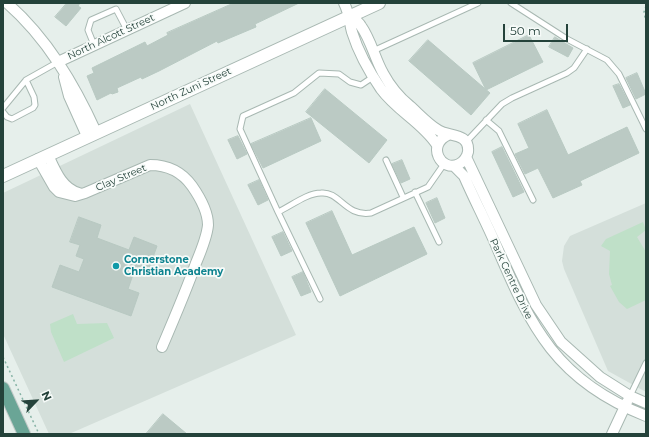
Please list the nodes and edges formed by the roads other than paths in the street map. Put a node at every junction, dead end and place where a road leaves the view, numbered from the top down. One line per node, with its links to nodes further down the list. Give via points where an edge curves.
1 (6, 3): 12 (street, via 46,45)
2 (185, 3): 8 (street, North Alcott Street)
3 (344, 3): 7 (street)
4 (379, 3): 7 (street, North Zuni Street)
5 (478, 3): 11 (lane)
6 (511, 3): 10 (lane)
7 (350, 16): 11 (street, via 361,26); 13 (street, via 352,32); 19 (street, North Zuni Street)
8 (127, 30): 9 (street, North Alcott Street); 9 (lane, via 116,9 91,20 88,30)
9 (94, 45): 12 (street, North Alcott Street)
10 (587, 49): 17 (lane, via 574,68 567,73 512,98); 18 (lane, via 607,60 619,74)
11 (373, 51): 20 (street, via 383,74 402,100 438,130)
12 (58, 62): 14 (lane); 19 (street, via 79,94)
13 (373, 77): 22 (street, via 393,103); 31 (lane, via 361,85 350,82 339,74 319,73 294,93 243,116 240,129)
14 (26, 80): 15 (lane); 16 (lane, via 34,97 33,108 12,119 7,118)
15 (3, 108)
16 (3, 112)
17 (486, 120): 21 (lane); 30 (lane, via 499,130)
18 (646, 128)
19 (92, 134): 23 (street, North Zuni Street)
20 (448, 135): 21 (street, via 458,135); 22 (street)
21 (466, 142): 24 (street)
22 (437, 145): 26 (street, via 438,156)
23 (43, 157): 27 (street, North Zuni Street); 34 (street, Clay Street, via 67,187 78,193 85,193 150,165 162,165 173,169 190,183 197,193 208,224 196,262)
24 (466, 157): 26 (street, via 459,164); 38 (street, Park Centre Drive, via 536,305 561,342 600,377)
25 (386, 160): 29 (lane)
26 (449, 164): 28 (lane, via 428,187); 40 (street, Park Centre Drive, via 464,176 515,291 544,341 588,386)
27 (3, 176)
28 (415, 192): 29 (lane); 32 (lane)
29 (403, 198): 31 (lane, via 363,215 356,213 330,194 322,192)
30 (533, 200)
31 (278, 212): 33 (lane)
32 (439, 242)
33 (320, 299)
34 (162, 347)
35 (646, 363): 36 (lane)
36 (645, 369): 38 (lane)
37 (3, 388): 42 (main road)
38 (630, 396): 39 (street, Park Centre Drive); 40 (street)
39 (646, 403)
40 (624, 408): 41 (street, Park Centre Drive); 43 (street)
41 (646, 416)
42 (24, 434)
43 (612, 434)

